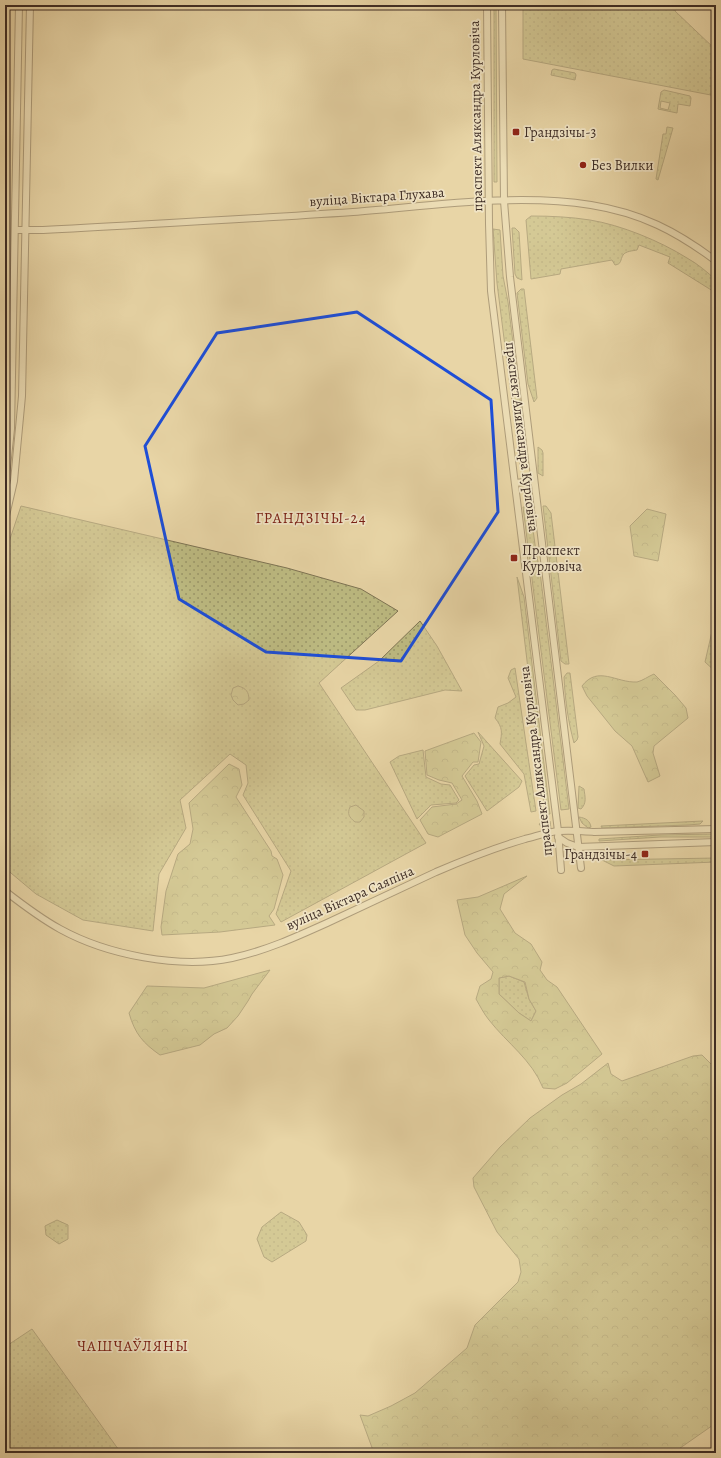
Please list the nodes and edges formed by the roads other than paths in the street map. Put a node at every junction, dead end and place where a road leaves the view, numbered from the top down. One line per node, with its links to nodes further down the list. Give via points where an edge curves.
1 (19, 5): 7 (street)
2 (30, 5): 8 (street)
3 (486, 5): 5 (street, праспект Аляксандра Курловіча)
4 (502, 5): 6 (street, праспект Аляксандра Курловіча)
5 (489, 201): 6 (street, вуліца Віктара Глухава); 8 (street, вуліца Віктара Глухава, via 253,218); 11 (street, праспект Аляксандра Курловіча, via 491,291)
6 (504, 201): 9 (street, вуліца Віктара Глухава, via 553,201 629,214 654,222 675,233); 10 (street, праспект Аляксандра Курловіча, via 510,276)
7 (16, 230): 8 (street, вуліца Віктара Глухава); 12 (street, via 11,429)
8 (26, 230): 13 (street, via 20,427 14,481)
9 (716, 261)
10 (534, 481): 11 (street); 15 (street, праспект Аляксандра Курловіча)
11 (515, 483): 16 (street, праспект Аляксандра Курловіча)
12 (5, 486)
13 (5, 520)
14 (716, 829): 15 (street, вуліца Віктара Саяпіна, via 594,832)
15 (576, 830): 16 (street, вуліца Віктара Саяпіна); 18 (street, праспект Аляксандра Курловіча)
16 (558, 834): 18 (street, via 567,843); 20 (street, праспект Аляксандра Курловіча); 21 (street, вуліца Віктара Саяпіна, via 502,845 471,856 268,948 231,958 195,962 125,954 96,945 60,929)
17 (716, 842): 18 (street)
18 (578, 846): 19 (street, праспект Аляксандра Курловіча)
19 (580, 868)
20 (560, 870)
21 (5, 891)

